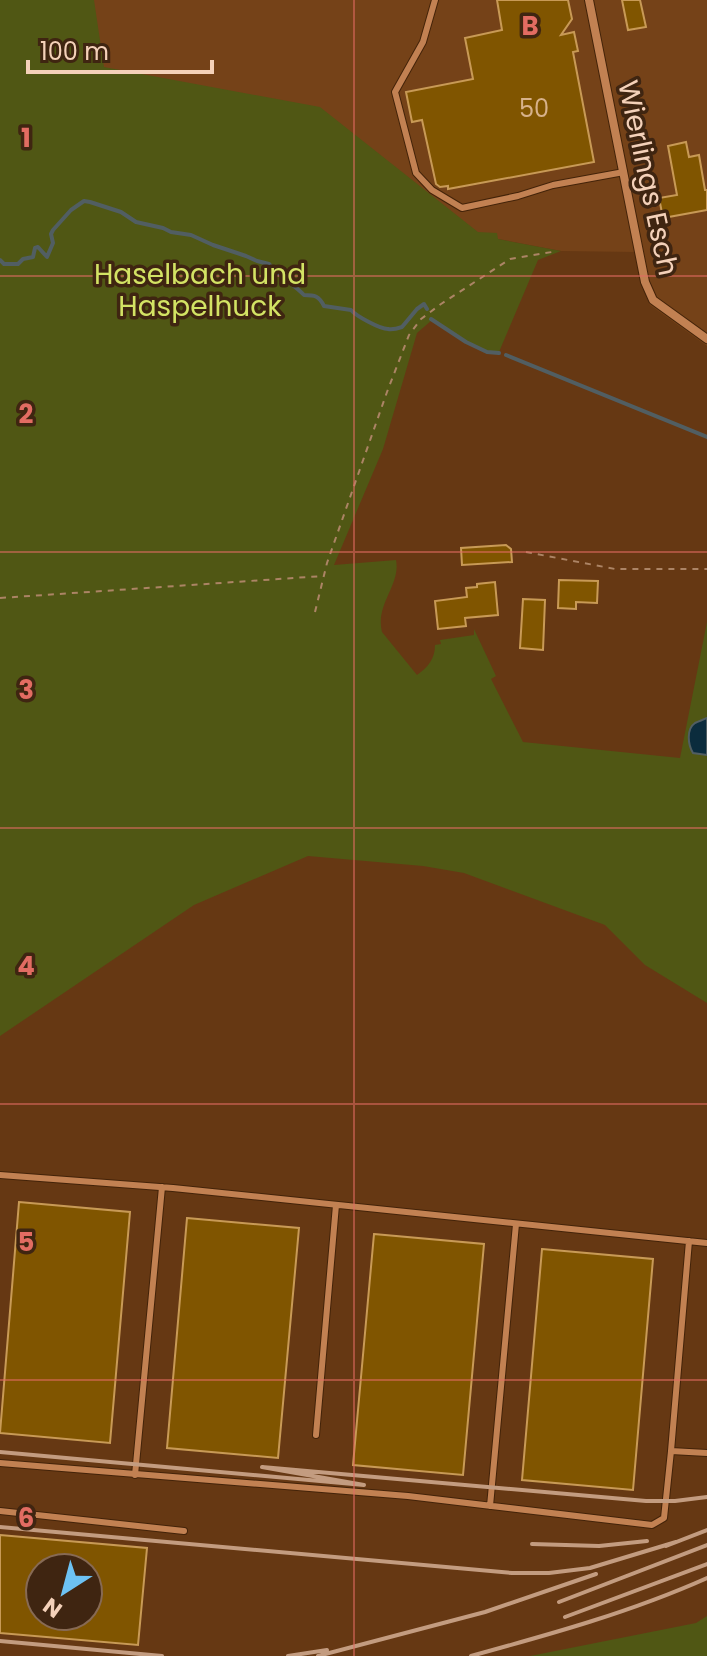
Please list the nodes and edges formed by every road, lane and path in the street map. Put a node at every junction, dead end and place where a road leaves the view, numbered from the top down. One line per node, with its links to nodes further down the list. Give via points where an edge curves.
1 (435, 0): 3 (lane, via 423,42 395,92 416,173 432,190 462,208)
2 (589, 0): 3 (street, Wierlings Esch)
3 (624, 172): 5 (street, Wierlings Esch, via 653,300)
4 (552, 252): 8 (path, via 510,259 431,311 409,335)
5 (707, 339)
6 (526, 552): 7 (path, via 615,569)
7 (707, 569)
8 (324, 576): 9 (path); 10 (path)
9 (0, 598)
10 (315, 612)
11 (0, 1175): 12 (lane)
12 (162, 1187): 13 (lane); 21 (lane)
13 (336, 1205): 14 (lane); 17 (lane)
14 (516, 1224): 15 (lane); 22 (lane)
15 (689, 1241): 16 (lane); 18 (lane)
16 (707, 1243)
17 (316, 1435)
18 (671, 1451): 19 (lane); 22 (lane, via 664,1518 652,1525)
19 (707, 1453)
20 (0, 1463): 21 (lane)
21 (135, 1475): 22 (lane)
22 (490, 1506)
23 (0, 1511): 24 (lane)
24 (184, 1531)

